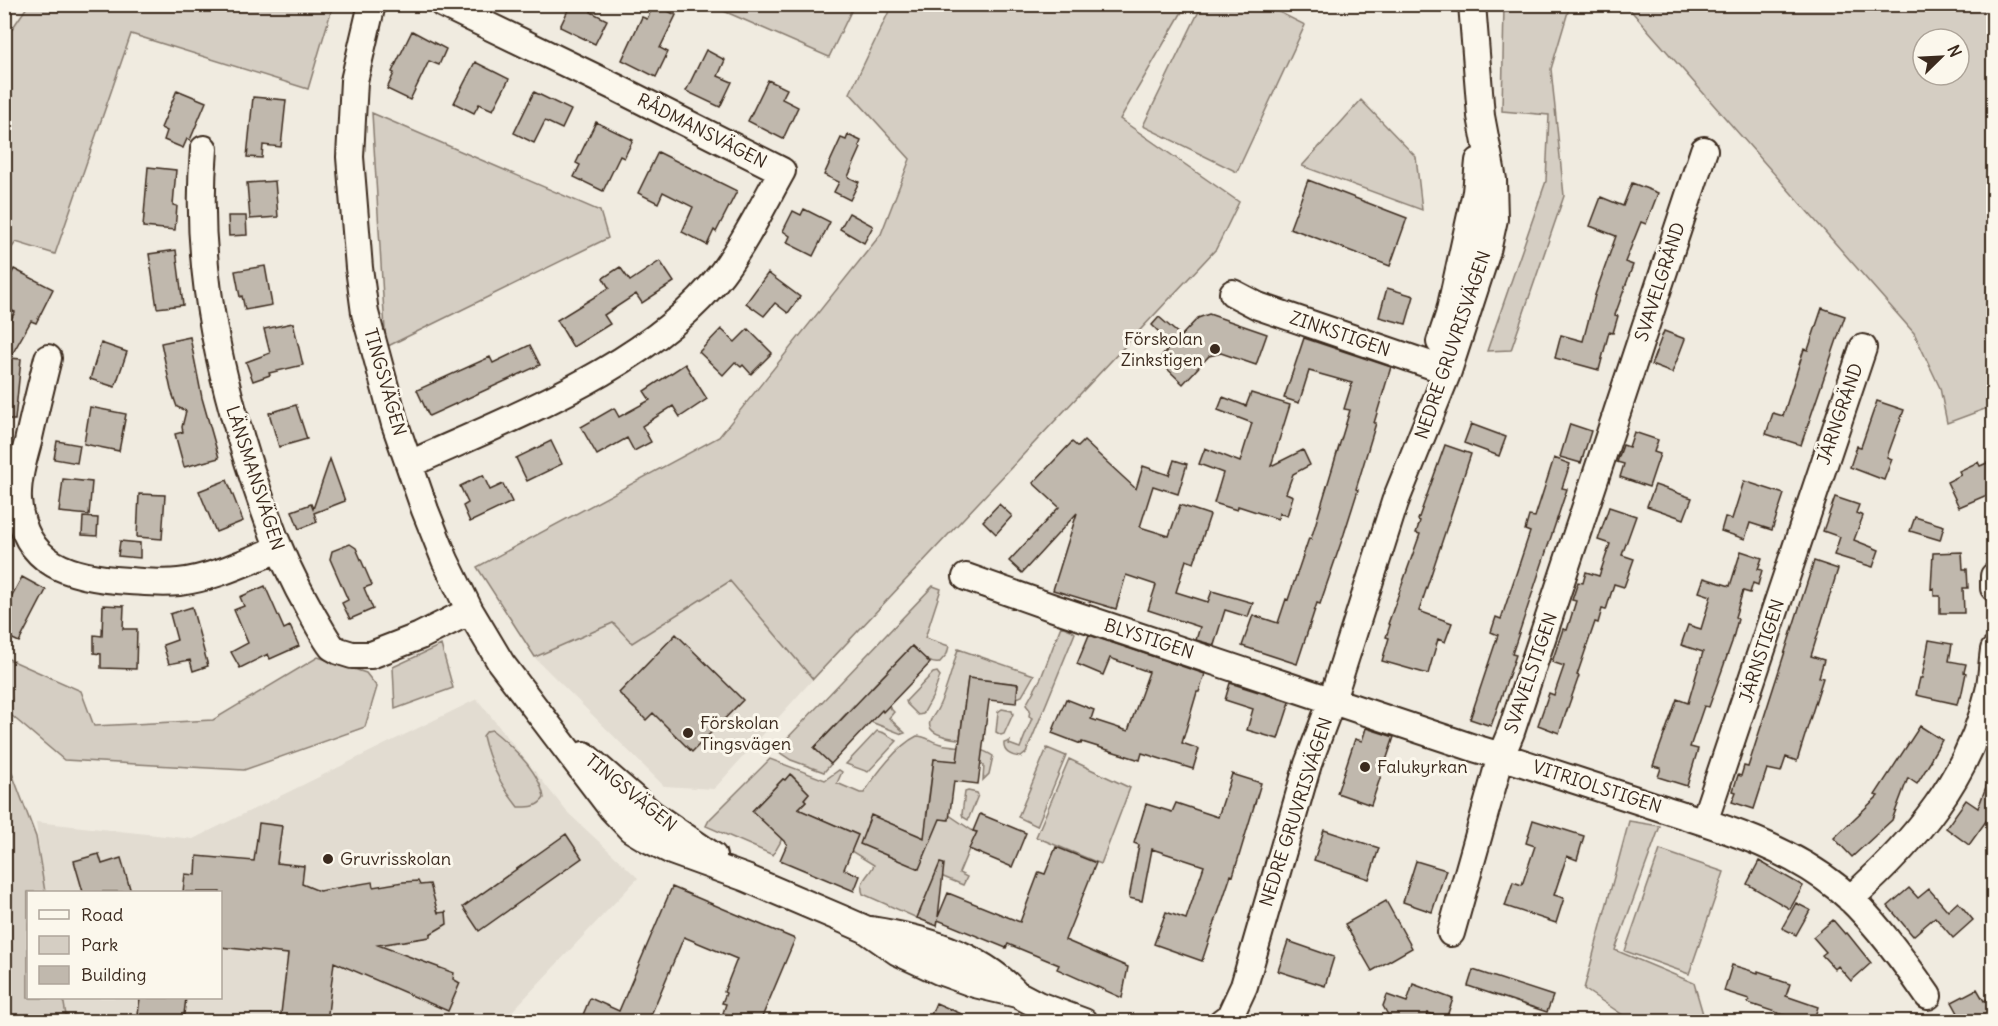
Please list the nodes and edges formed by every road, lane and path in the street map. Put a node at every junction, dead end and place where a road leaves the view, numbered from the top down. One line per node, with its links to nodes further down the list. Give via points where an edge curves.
1 (372, 4): 11 (street, TINGSVÄGEN, via 353,92 350,157 358,268 375,355)
2 (443, 4): 11 (street, RÅDMANSVÄGEN, via 782,171 722,273 695,305 658,336 568,391)
3 (1472, 4): 9 (street, NEDRE GRUVRISVÄGEN, via 1494,219 1487,251)
4 (204, 149): 13 (street, LÄNSMANSVÄGEN, via 201,204 212,318 234,418)
5 (1704, 150): 10 (street, SVAVELGRÄND)
6 (1233, 293): 9 (street, ZINKSTIGEN, via 1258,306)
7 (1863, 348): 12 (street, JÄRNGRÄND)
8 (48, 358): 13 (street, via 23,460 18,500 23,528 31,544 48,562 79,576 179,582 218,573)
9 (1440, 368): 19 (street, NEDRE GRUVRISVÄGEN)
10 (1617, 415): 20 (street, SVAVELSTIGEN)
11 (410, 464): 17 (street, TINGSVÄGEN, via 441,550)
12 (1818, 479): 21 (street, JÄRNSTIGEN)
13 (278, 549): 17 (street, LÄNSMANSVÄGEN, via 328,642 339,651 371,655)
14 (1994, 576): 16 (street)
15 (966, 577): 19 (street, BLYSTIGEN)
16 (1994, 588)
17 (470, 612): 26 (street, TINGSVÄGEN, via 501,663 549,725 653,815 746,878 865,929 898,952 939,971 1017,994)
18 (1994, 650): 22 (street, via 1983,711 1957,775 1928,819)
19 (1332, 700): 20 (street, VITRIOLSTIGEN); 24 (street, NEDRE GRUVRISVÄGEN, via 1308,764)
20 (1501, 756): 21 (street, VITRIOLSTIGEN); 23 (street, SVAVELSTIGEN)
21 (1704, 822): 22 (street, VITRIOLSTIGEN, via 1798,860)
22 (1850, 899): 25 (street, VITRIOLSTIGEN)
23 (1452, 933)
24 (1244, 986): 27 (street, NEDRE GRUVRISVÄGEN, via 1230,1016); 28 (street, NEDRE GRUVRISVÄGEN)
25 (1928, 996)
26 (1084, 1022)
27 (1222, 1022)
28 (1248, 1022)

